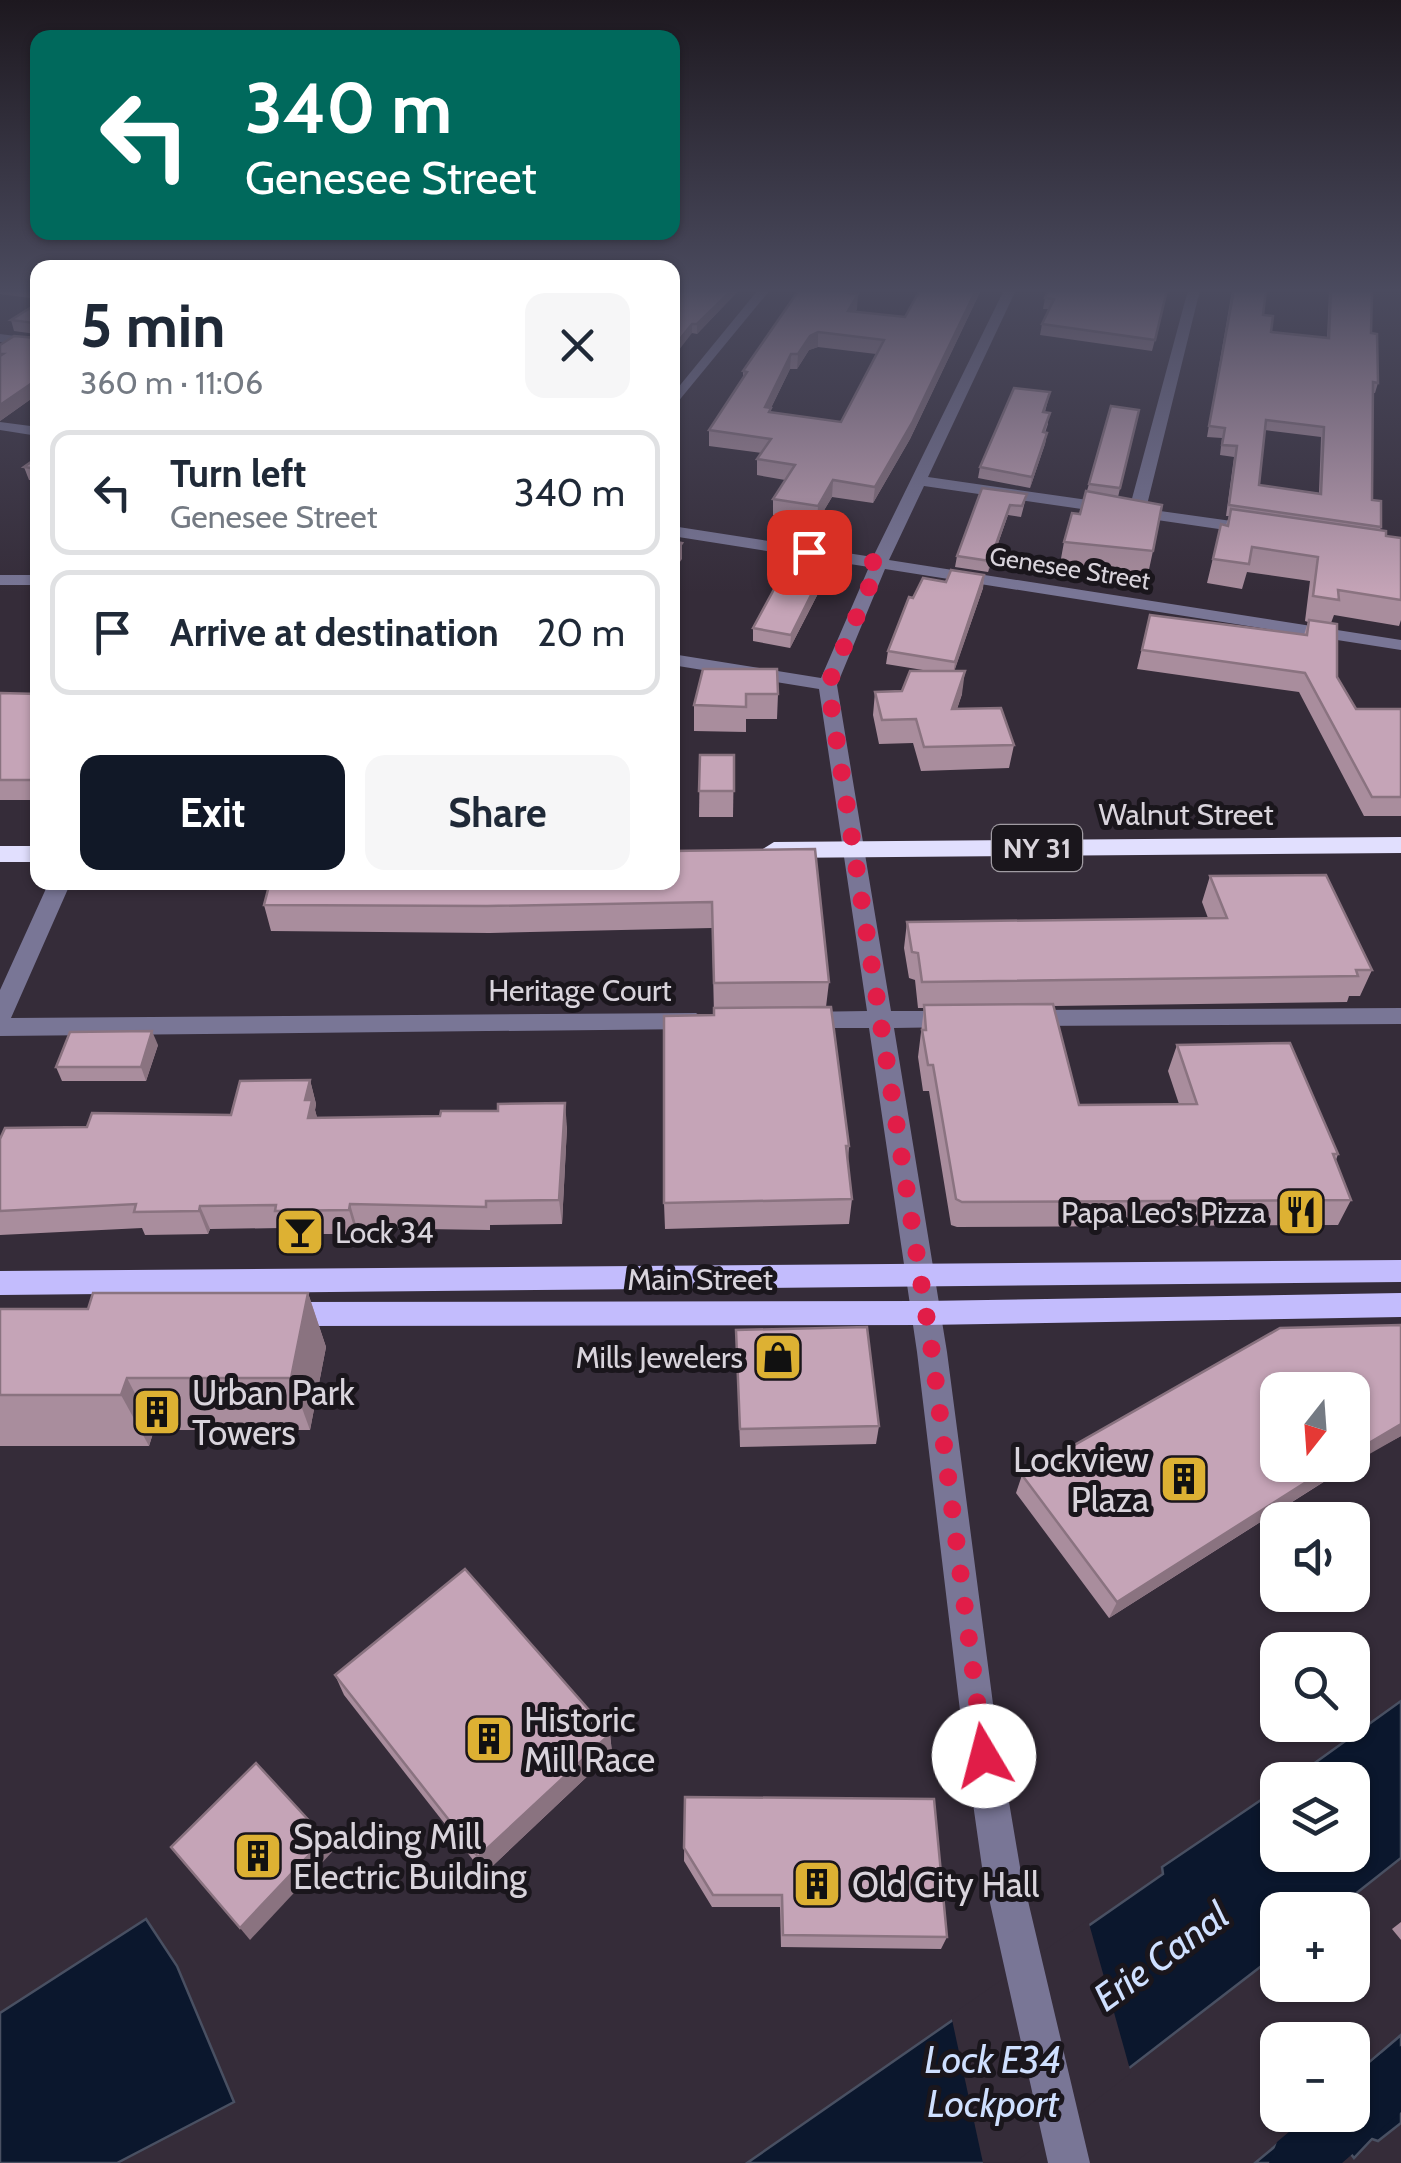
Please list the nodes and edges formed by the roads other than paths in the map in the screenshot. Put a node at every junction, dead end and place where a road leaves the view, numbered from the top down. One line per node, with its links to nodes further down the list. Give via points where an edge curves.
1 (961, 391): 5 (street)
2 (1168, 391): 6 (street)
3 (0, 426): 4 (street)
4 (30, 431)
5 (918, 480): 6 (street); 9 (street)
6 (1137, 512): 7 (street)
7 (1269, 531)
8 (680, 532): 9 (street, Genesee Street)
9 (879, 563): 12 (street, Genesee Street); 14 (street)
10 (0, 580): 11 (street)
11 (30, 580)
12 (1401, 645)
13 (680, 660): 14 (street)
14 (828, 685): 17 (street)
15 (1401, 845): 17 (highway, Walnut Street / NY 31)
16 (754, 850): 17 (highway, Walnut Street / NY 31)
17 (853, 850): 24 (street)
18 (0, 854): 19 (highway)
19 (30, 854)
20 (56, 890): 22 (street)
21 (1401, 1016): 24 (street)
22 (0, 1017)
23 (781, 1020): 24 (street)
24 (878, 1020): 28 (street)
25 (721, 1021): 26 (street, Heritage Court)
26 (0, 1027)
27 (1401, 1271): 28 (main road, Main Street)
28 (919, 1276): 29 (main road, Main Street); 31 (street)
29 (0, 1284)
30 (1401, 1305): 31 (main road, Main Street)
31 (925, 1313): 32 (main road, Main Street); 33 (street, via 1001,1868)
32 (258, 1314)
33 (1069, 2163)

